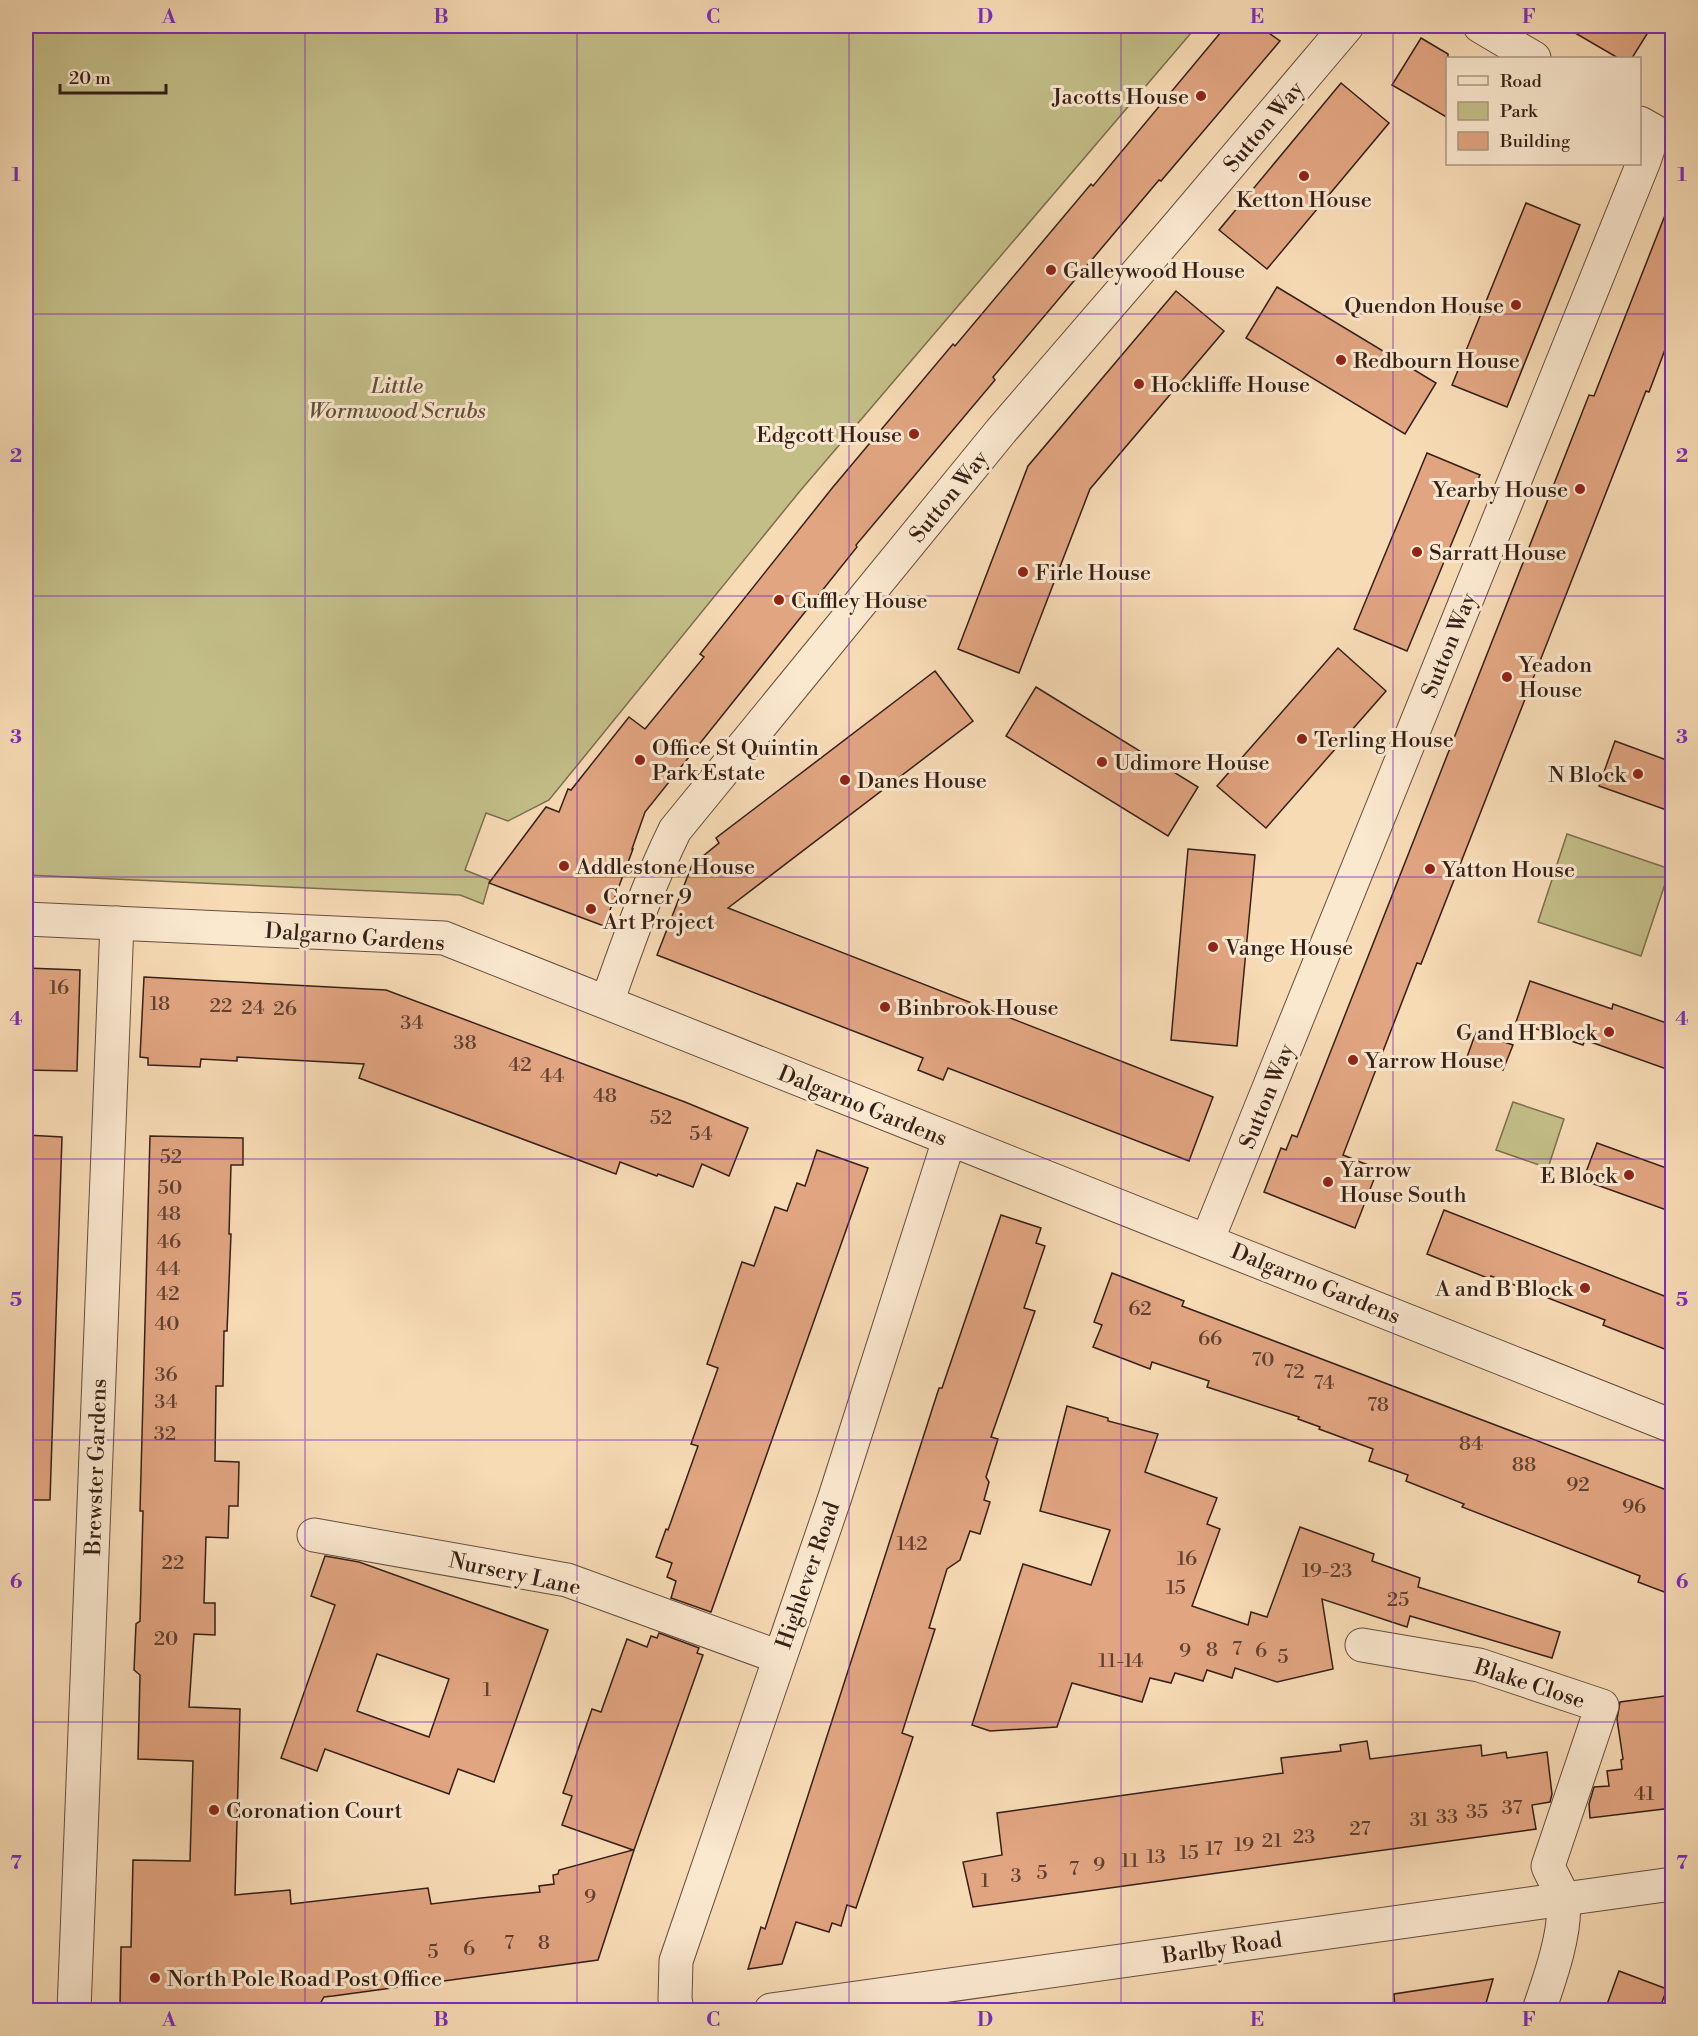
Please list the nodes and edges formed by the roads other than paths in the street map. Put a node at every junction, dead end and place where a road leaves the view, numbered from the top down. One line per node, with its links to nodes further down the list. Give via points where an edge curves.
1 (1347, 26): 7 (street, Sutton Way, via 1001,431 675,830 656,868)
2 (1480, 26): 3 (street)
3 (1532, 57)
4 (1655, 133): 9 (street, Sutton Way)
5 (26, 919): 6 (street, Dalgarno Gardens)
6 (117, 923): 7 (street, Dalgarno Gardens, via 444,938); 16 (street, Brewster Gardens)
7 (607, 1002): 8 (street, Dalgarno Gardens)
8 (949, 1140): 9 (street, Dalgarno Gardens); 13 (street, Highlever Road, via 835,1497)
9 (1207, 1241): 10 (street, Dalgarno Gardens)
10 (1672, 1426)
11 (314, 1535): 13 (street, Nursery Lane, via 567,1580)
12 (1362, 1645): 15 (street, Blake Close, via 1479,1665 1602,1706 1548,1866)
13 (779, 1657): 17 (street, Highlever Road, via 676,1961)
14 (1672, 1884): 15 (street, Barlby Road)
15 (1563, 1899): 18 (street, Barlby Road); 19 (street, via 1563,1927)
16 (74, 2010)
17 (677, 2010)
18 (771, 2010)
19 (1539, 2010)

